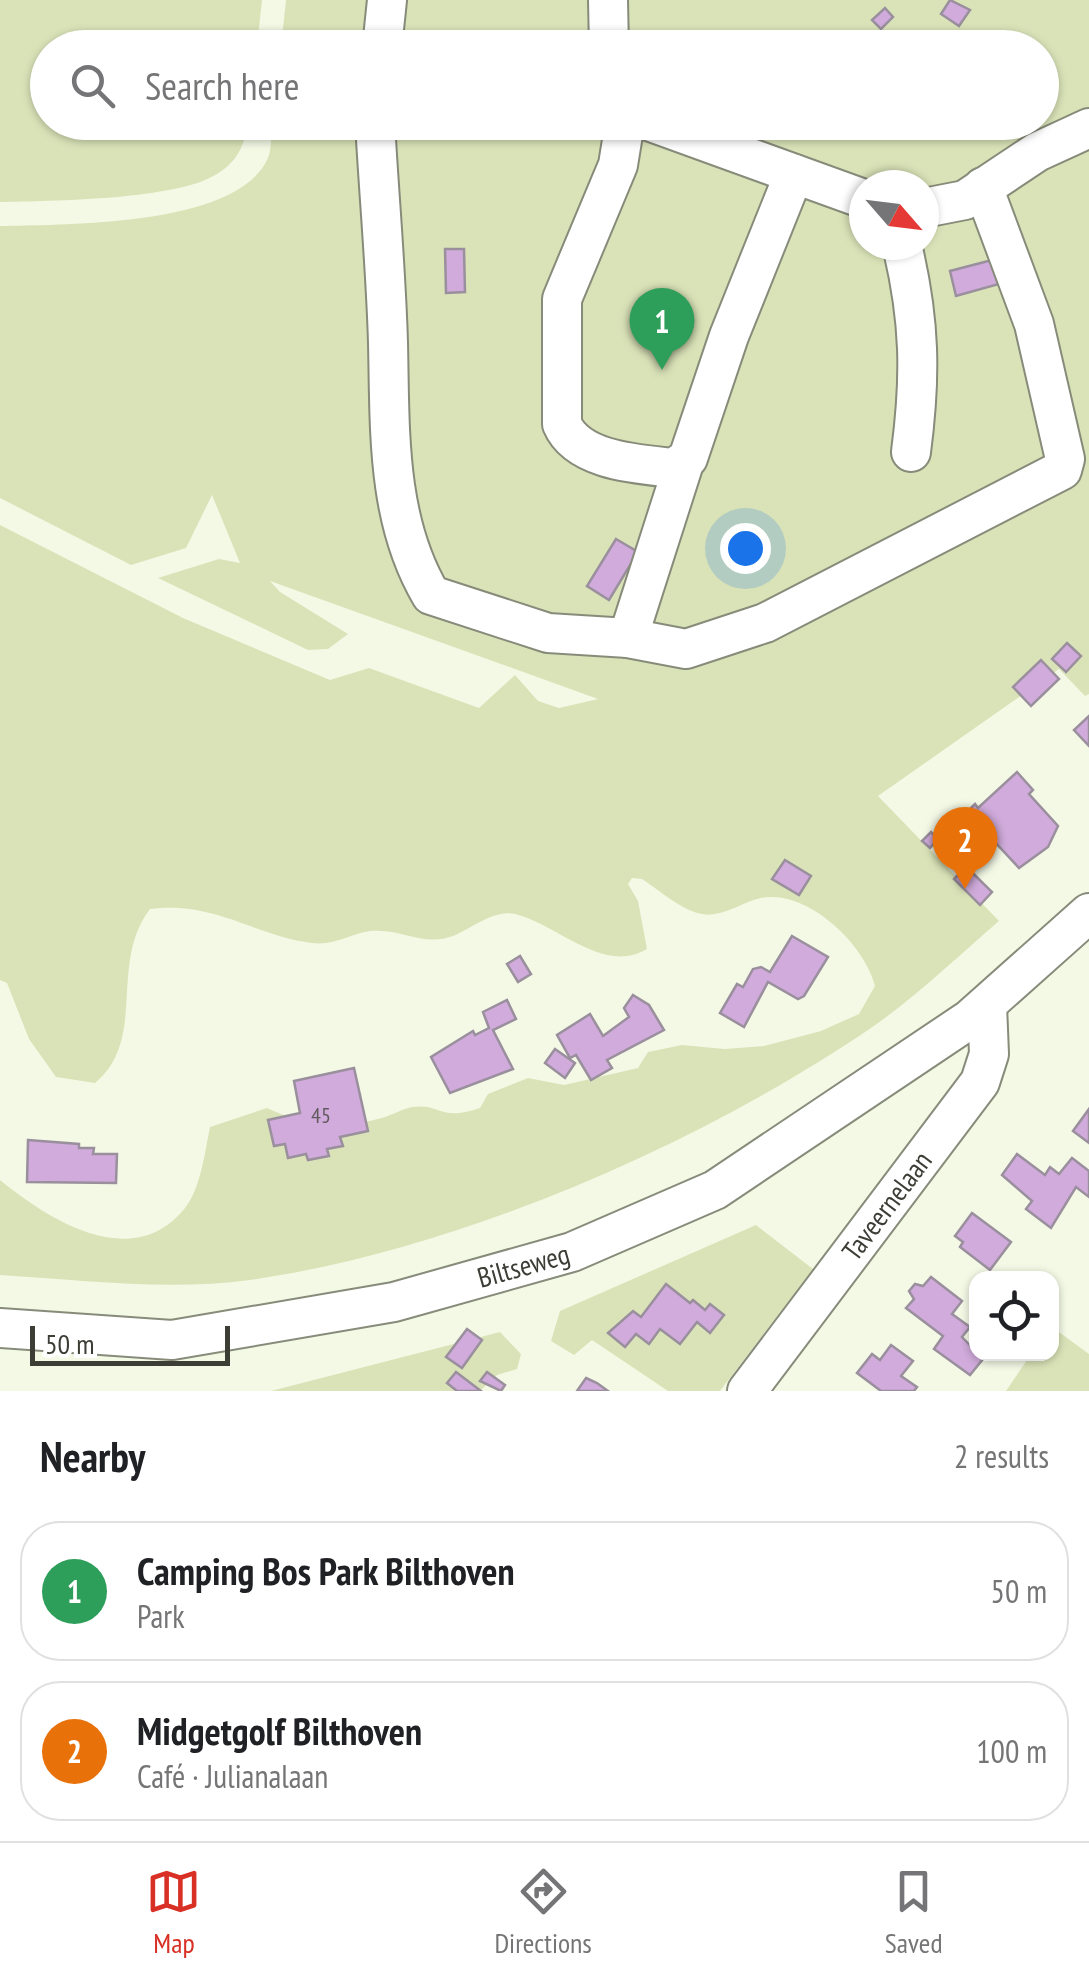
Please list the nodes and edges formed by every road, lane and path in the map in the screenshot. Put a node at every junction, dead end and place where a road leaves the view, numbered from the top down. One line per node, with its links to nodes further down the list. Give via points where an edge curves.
1 (387, 0): 3 (street)
2 (608, 0): 4 (street)
3 (384, 30)
4 (609, 30)
5 (1089, 128): 10 (street)
6 (376, 140): 16 (street, via 388,427 397,508 415,568 431,595 447,601 548,632)
7 (622, 140): 15 (street, via 618,166 562,298 562,424 585,450 646,465)
8 (700, 140): 9 (street)
9 (794, 174): 11 (street); 15 (street)
10 (983, 188): 12 (street); 16 (street, via 1034,324 1065,459 1062,470 765,623 686,649)
11 (849, 194)
12 (939, 205)
13 (906, 260): 14 (street, via 917,309 921,381)
14 (912, 452)
15 (684, 463): 16 (street)
16 (628, 638)
17 (1089, 913): 18 (street, Biltseweg)
18 (987, 1005): 19 (street, Biltseweg, via 715,1190 572,1252 394,1302 172,1340); 20 (street, Taveernelaan, via 989,1054 980,1082)
19 (0, 1328)
20 (746, 1391)

